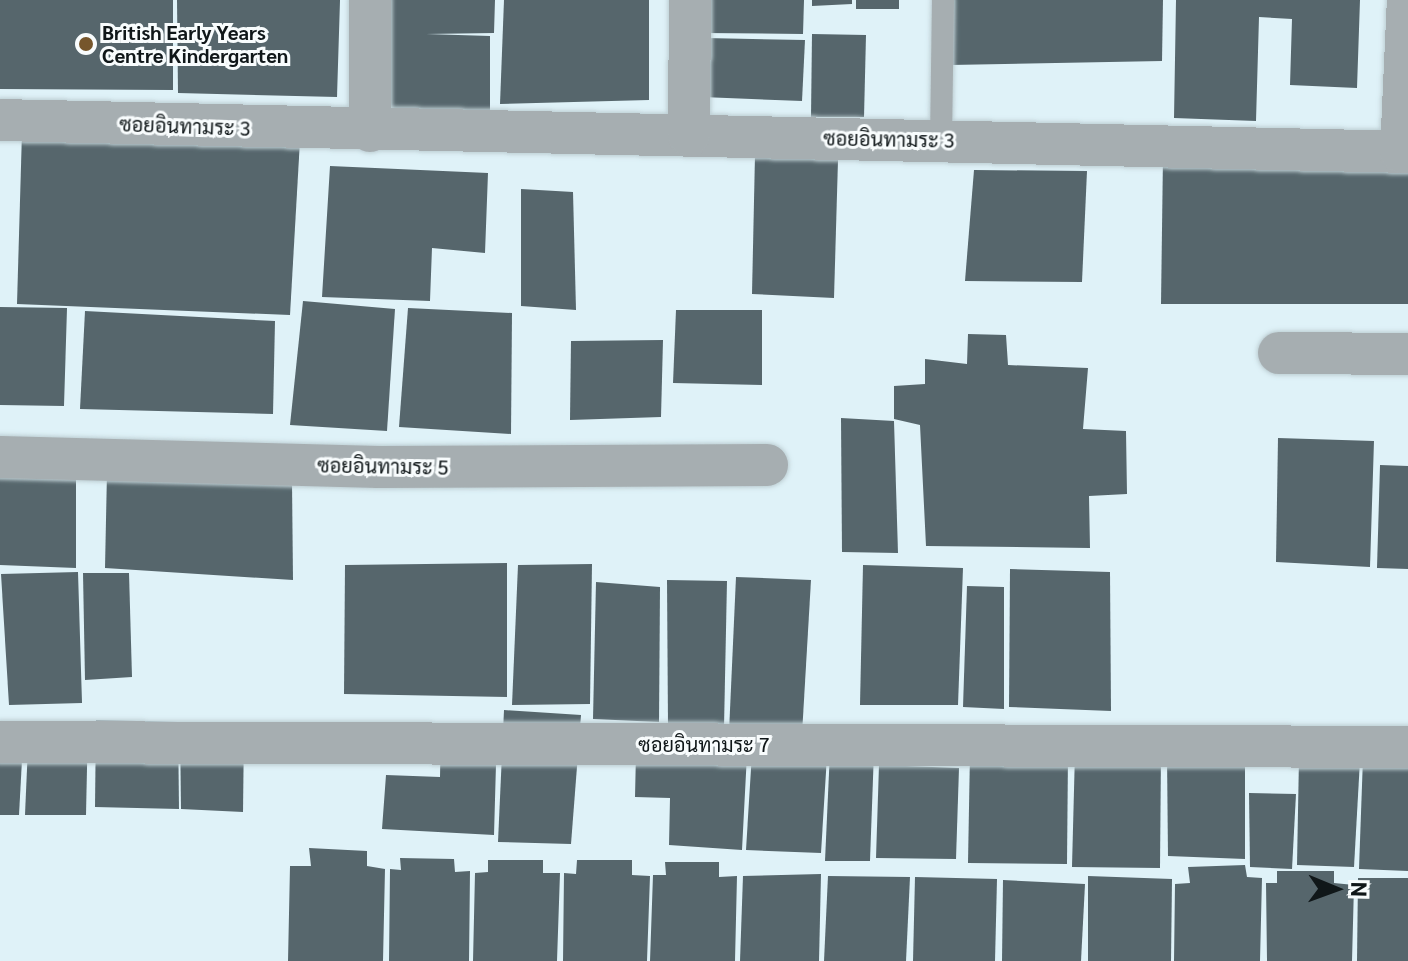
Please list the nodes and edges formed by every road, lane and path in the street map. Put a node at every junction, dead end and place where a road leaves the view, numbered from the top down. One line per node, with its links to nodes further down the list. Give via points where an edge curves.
1 (370, 0): 6 (street)
2 (690, 0): 7 (street)
3 (943, 0): 8 (lane)
4 (1408, 0): 9 (street)
5 (0, 120): 6 (street, ซอยอินทามระ 3)
6 (370, 131): 7 (street, ซอยอินทามระ 3)
7 (689, 135): 8 (street, ซอยอินทามระ 3)
8 (941, 141): 9 (street, ซอยอินทามระ 3)
9 (1405, 152)
10 (1279, 353): 11 (street)
11 (1408, 354)
12 (0, 457): 13 (street, ซอยอินทามระ 5, via 379,467)
13 (767, 465)
14 (0, 742): 15 (street, ซอยอินทามระ 7)
15 (1408, 747)

